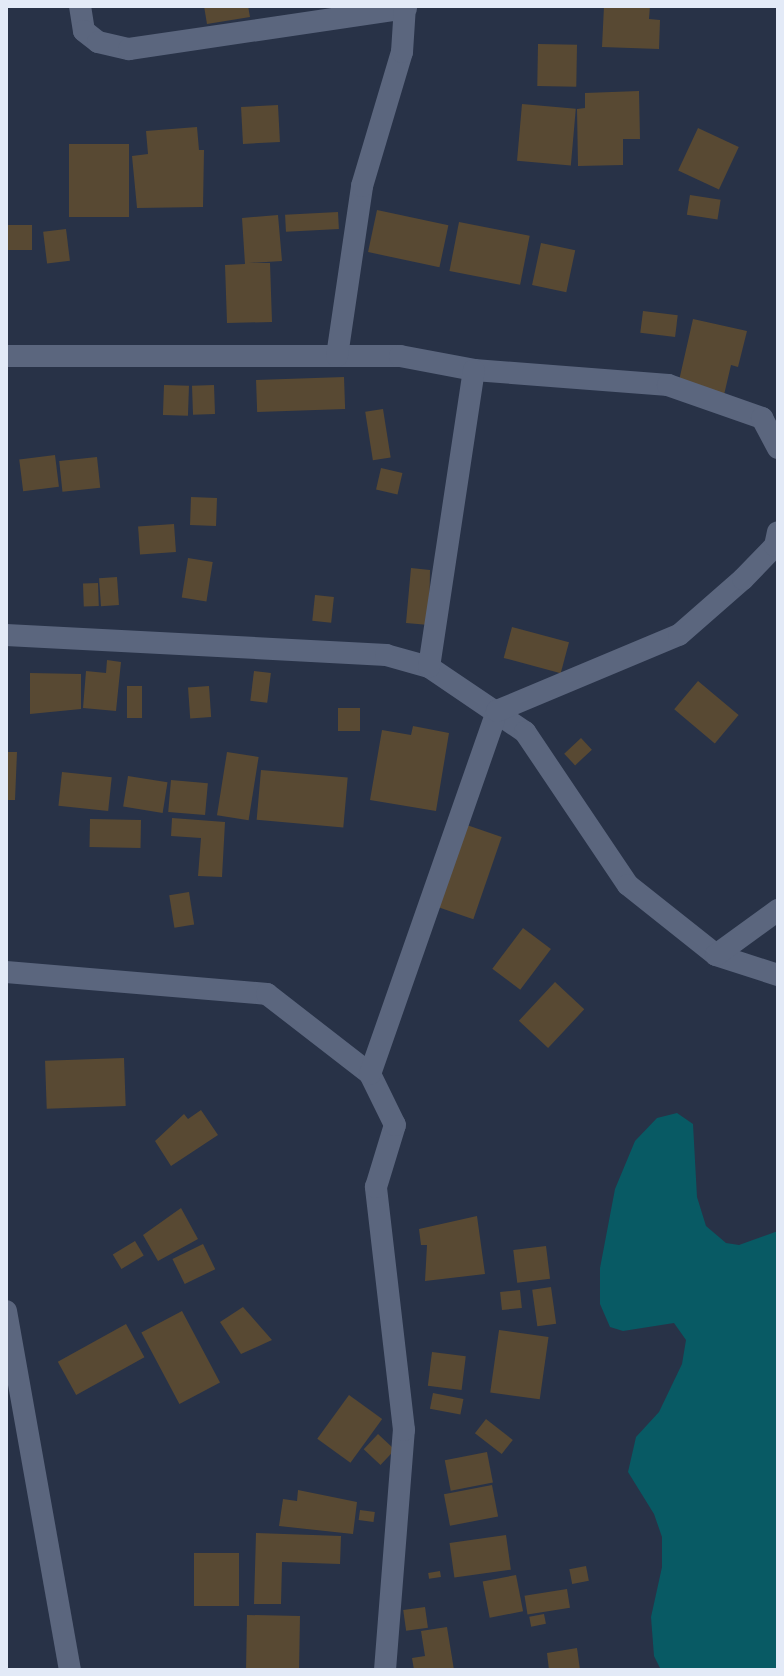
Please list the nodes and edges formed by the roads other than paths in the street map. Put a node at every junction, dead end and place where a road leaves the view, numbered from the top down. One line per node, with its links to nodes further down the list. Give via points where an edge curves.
1 (80, 6): 2 (street, via 84,31 98,42 129,49)
2 (406, 7): 4 (street, via 402,52 362,186)
3 (6, 356): 4 (street)
4 (337, 356): 5 (street, via 400,356)
5 (474, 370): 6 (street, via 668,385); 10 (street)
6 (770, 415): 7 (street)
7 (778, 448)
8 (778, 532): 11 (street, via 775,546 679,635)
9 (6, 635): 10 (street, via 386,655)
10 (429, 667): 11 (street)
11 (497, 711): 13 (street, via 525,732 628,885); 16 (street)
12 (778, 910): 13 (street)
13 (716, 955): 15 (street)
14 (6, 972): 16 (street, via 267,994)
15 (778, 975)
16 (370, 1074): 19 (street, via 395,1125 376,1187 404,1430)
17 (6, 1311): 18 (street)
18 (70, 1670)
19 (385, 1670)

